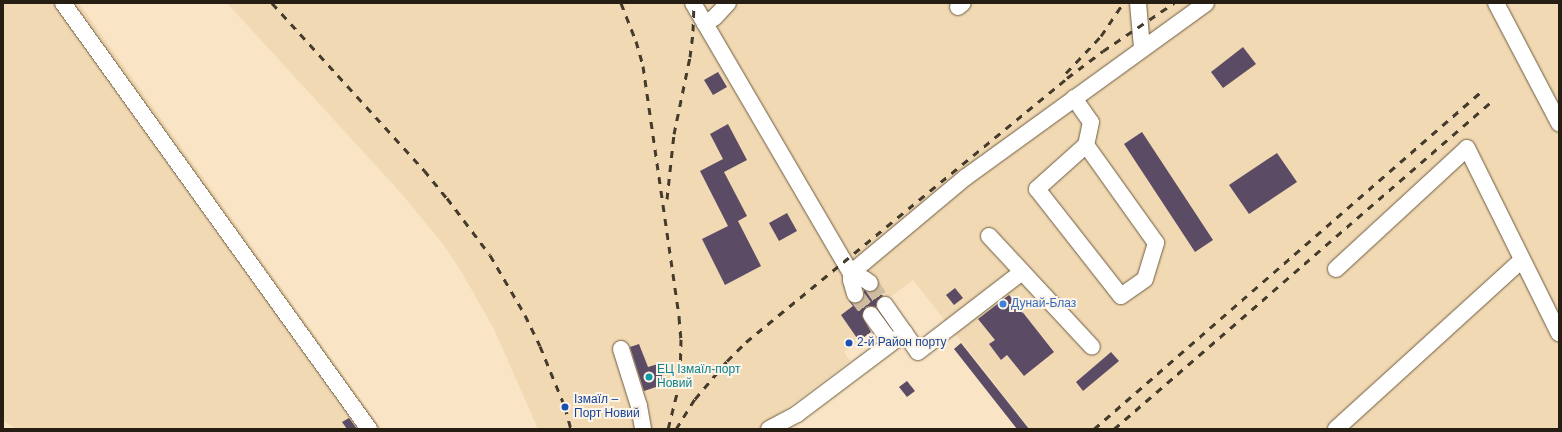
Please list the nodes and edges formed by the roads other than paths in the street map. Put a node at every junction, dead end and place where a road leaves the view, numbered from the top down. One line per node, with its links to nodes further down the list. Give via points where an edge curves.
1 (63, 3): 27 (street)
2 (693, 3): 7 (street)
3 (728, 3): 7 (street)
4 (1138, 3): 8 (street)
5 (1206, 3): 8 (street)
6 (1496, 3): 10 (street)
7 (705, 24): 16 (street)
8 (1142, 48): 9 (street)
9 (1074, 98): 11 (street, via 1092,122); 16 (street, via 966,177)
10 (1559, 123)
11 (1086, 146): 11 (street, via 1037,189 1121,296 1144,278 1156,243)
12 (989, 236): 15 (street)
13 (1522, 260): 14 (street, via 1467,148); 22 (street); 29 (street)
14 (1336, 269)
15 (1022, 272): 21 (street, via 918,352); 24 (street)
16 (851, 273): 17 (street); 18 (street)
17 (870, 284)
18 (856, 294)
19 (885, 305): 21 (street)
20 (871, 316): 23 (street)
21 (905, 333): 23 (street)
22 (1559, 333)
23 (891, 343): 26 (street, via 797,414)
24 (1092, 347)
25 (621, 349): 28 (street, via 639,406)
26 (772, 428)
27 (369, 429)
28 (643, 429)
29 (1336, 429)

